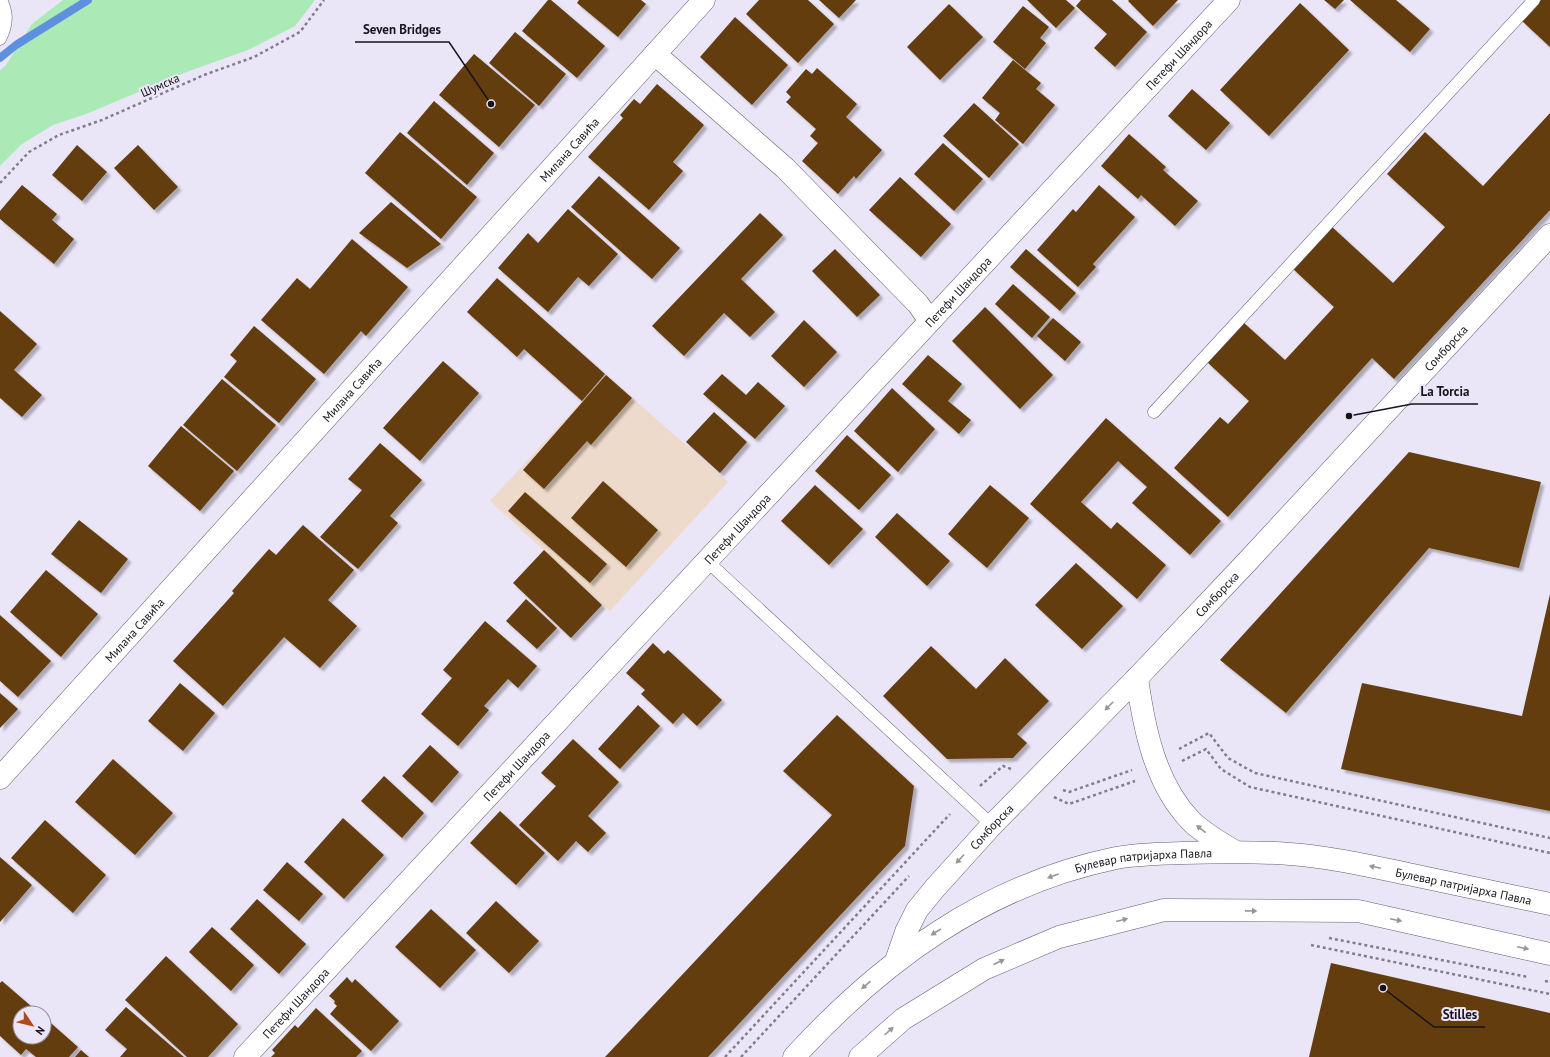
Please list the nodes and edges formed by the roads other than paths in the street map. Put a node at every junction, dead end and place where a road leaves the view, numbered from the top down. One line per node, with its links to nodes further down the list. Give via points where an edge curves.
1 (1, 0): 5 (lane, via 6,16 5,28)
2 (704, 0): 6 (street, Милана Савића)
3 (1229, 0): 8 (street, Петефи Шандора)
4 (1534, 0): 9 (lane)
5 (0, 39)
6 (655, 54): 8 (street, via 785,168 918,304); 12 (street, Милана Савића)
7 (1550, 235): 11 (street, Сомборска)
8 (930, 321): 10 (street, Петефи Шандора)
9 (1154, 412)
10 (707, 561): 13 (lane); 18 (street, Петефи Шандора)
11 (1137, 678): 13 (street, Сомборска, one-way to 13); 14 (street, one-way to 11, via 1192,822 1177,804 1157,767)
12 (0, 778)
13 (992, 825): 17 (street, Сомборска, one-way to 17, via 917,910)
14 (1234, 851): 15 (street, Булевар патријарха Павла, one-way to 14, via 1344,861 1290,854); 17 (street, Булевар патријарха Павла, one-way to 17, via 1117,858 1064,872 1008,893 968,912)
15 (1550, 904)
16 (1550, 954): 20 (street, one-way to 16, via 903,1019 984,969 1059,936 1164,910 1358,911)
17 (896, 961): 19 (street, Булевар патријарха Павла, one-way to 19, via 865,986)
18 (245, 1057)
19 (794, 1057)
20 (860, 1057)

